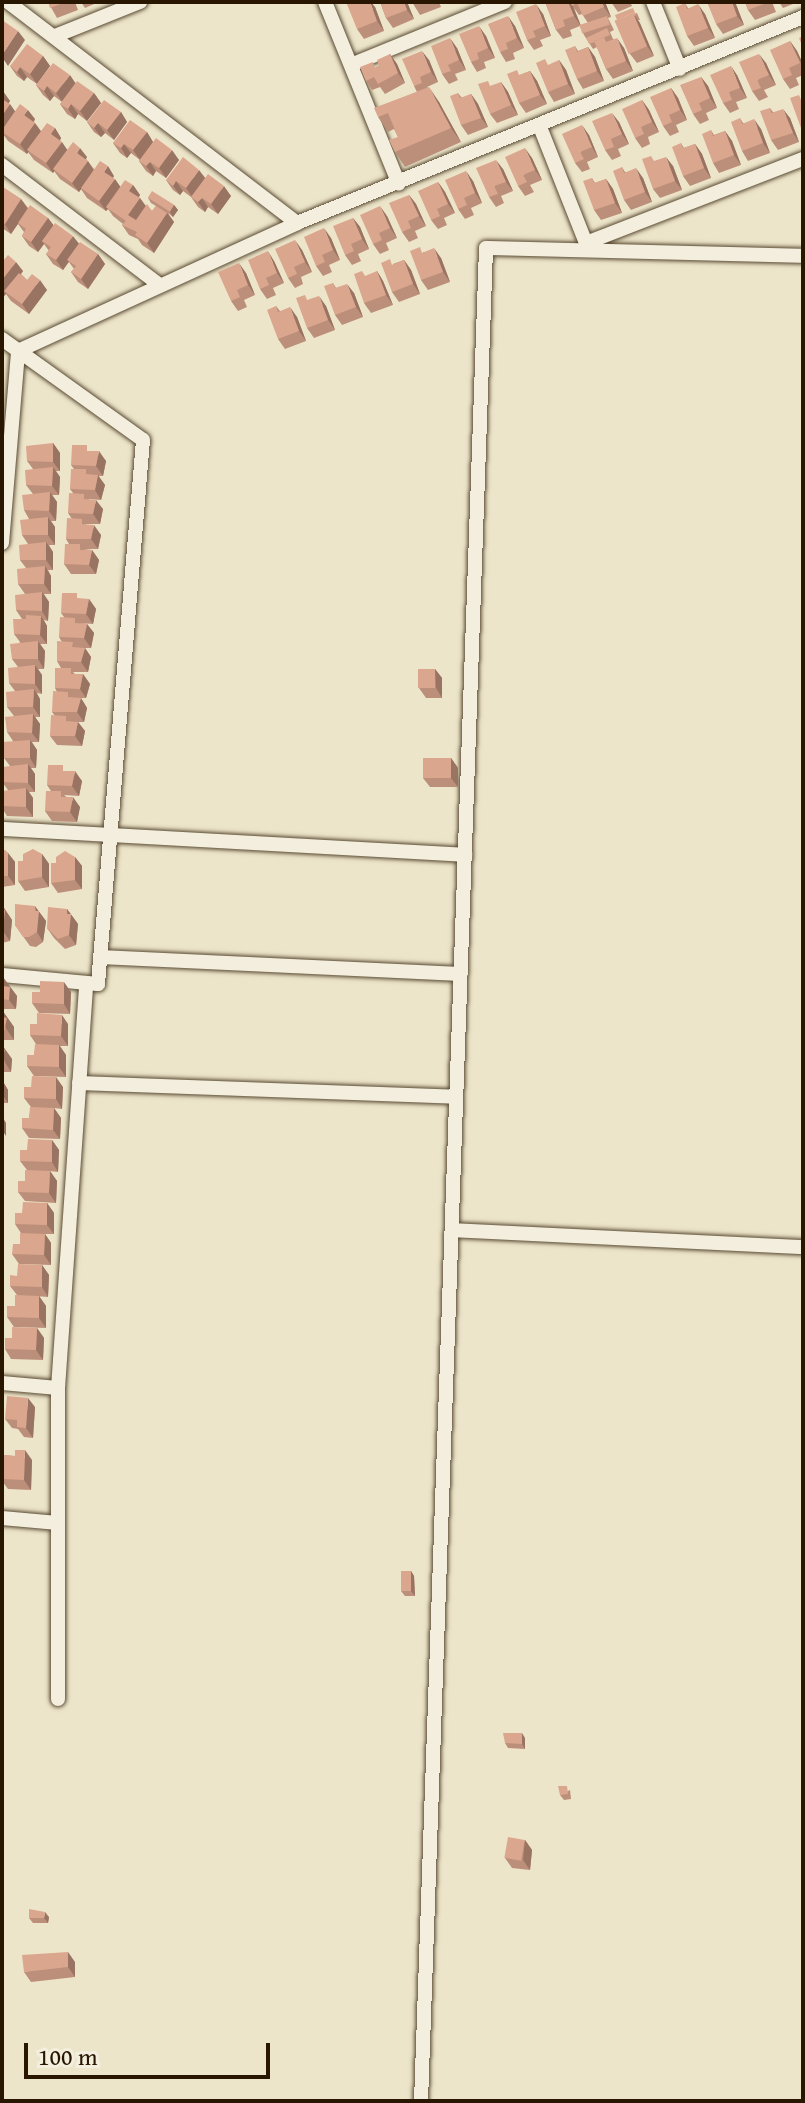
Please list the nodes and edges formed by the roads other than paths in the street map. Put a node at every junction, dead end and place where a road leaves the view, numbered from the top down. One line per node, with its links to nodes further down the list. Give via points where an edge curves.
1 (8, 2): 7 (street)
2 (140, 2): 7 (street)
3 (325, 2): 8 (street)
4 (505, 2): 8 (street)
5 (653, 2): 9 (street)
6 (803, 17): 9 (street)
7 (55, 36): 14 (street)
8 (353, 64): 13 (street)
9 (680, 69): 10 (street)
10 (540, 127): 11 (street, via 586,243); 13 (street)
11 (803, 159)
12 (2, 165): 16 (street)
13 (399, 184): 14 (street)
14 (297, 223): 16 (street)
15 (803, 256): 23 (street, via 486,248)
16 (158, 284): 18 (street)
17 (2, 339): 18 (street)
18 (18, 351): 19 (street); 22 (street, via 143,440)
19 (4, 499): 20 (street)
20 (2, 543)
21 (2, 829): 22 (street)
22 (110, 837): 23 (street); 24 (street)
23 (465, 855): 25 (street)
24 (100, 957): 25 (street); 27 (street, via 98,984)
25 (461, 974): 29 (street)
26 (2, 975): 27 (street)
27 (86, 983): 28 (street)
28 (79, 1083): 29 (street); 33 (street)
29 (456, 1097): 30 (street)
30 (452, 1230): 31 (street); 37 (street)
31 (803, 1247)
32 (2, 1383): 33 (street)
33 (58, 1388): 35 (street)
34 (2, 1518): 35 (street)
35 (58, 1523): 36 (street)
36 (58, 1699)
37 (421, 2101)

